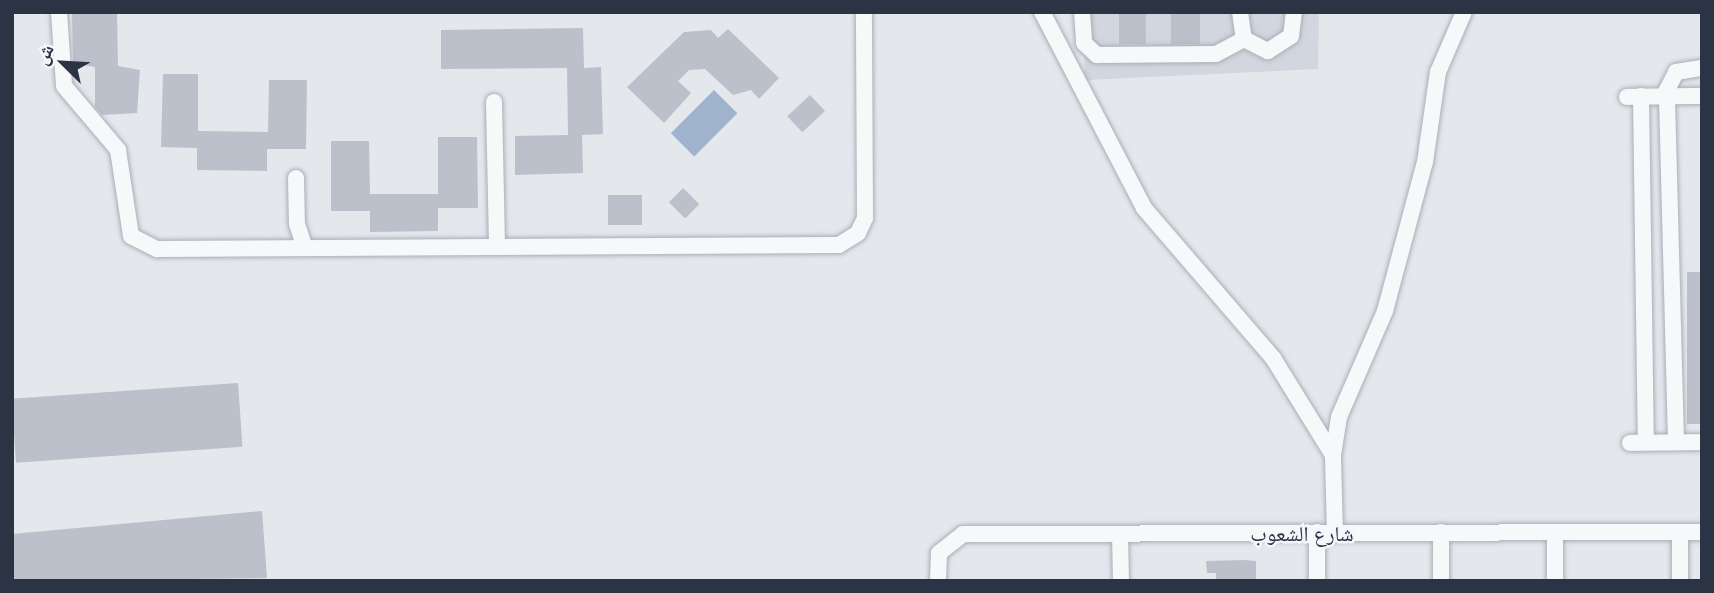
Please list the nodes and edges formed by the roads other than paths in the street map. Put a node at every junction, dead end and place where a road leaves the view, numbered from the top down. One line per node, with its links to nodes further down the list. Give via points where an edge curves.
1 (59, 12): 15 (street, via 61,76 118,150 136,242 150,248)
2 (864, 12): 14 (street, via 865,218 846,243)
3 (1042, 12): 18 (street, via 1144,208 1273,358)
4 (1082, 12): 8 (street, via 1084,43 1097,55 1216,54)
5 (1240, 12): 8 (street)
6 (1294, 12): 8 (street, via 1291,36 1278,49 1259,50)
7 (1464, 12): 18 (street, via 1438,72 1425,162 1385,311 1346,397)
8 (1244, 39)
9 (1702, 68): 10 (street, via 1676,72)
10 (1667, 96): 11 (street); 16 (street); 16 (street, via 1634,96 1638,442)
11 (1702, 96)
12 (494, 102): 14 (street)
13 (296, 178): 15 (street, via 296,224)
14 (497, 247): 15 (street)
15 (305, 248)
16 (1676, 442): 17 (street)
17 (1702, 442)
18 (1333, 455): 25 (street)
19 (1317, 532): 24 (street, شارع الشعوب); 25 (street, شارع الشعوب); 28 (street)
20 (1441, 532): 23 (street, شارع الشعوب); 25 (street, شارع الشعوب); 29 (street)
21 (1680, 532): 22 (street, شارع الشعوب); 23 (street, شارع الشعوب); 31 (street)
22 (1702, 532)
23 (1555, 533): 30 (street)
24 (1120, 534): 26 (street, شارع الشعوب, via 957,536 939,553); 27 (street)
25 (1335, 534)
26 (938, 581)
27 (1121, 581)
28 (1317, 581)
29 (1441, 581)
30 (1555, 581)
31 (1680, 581)

